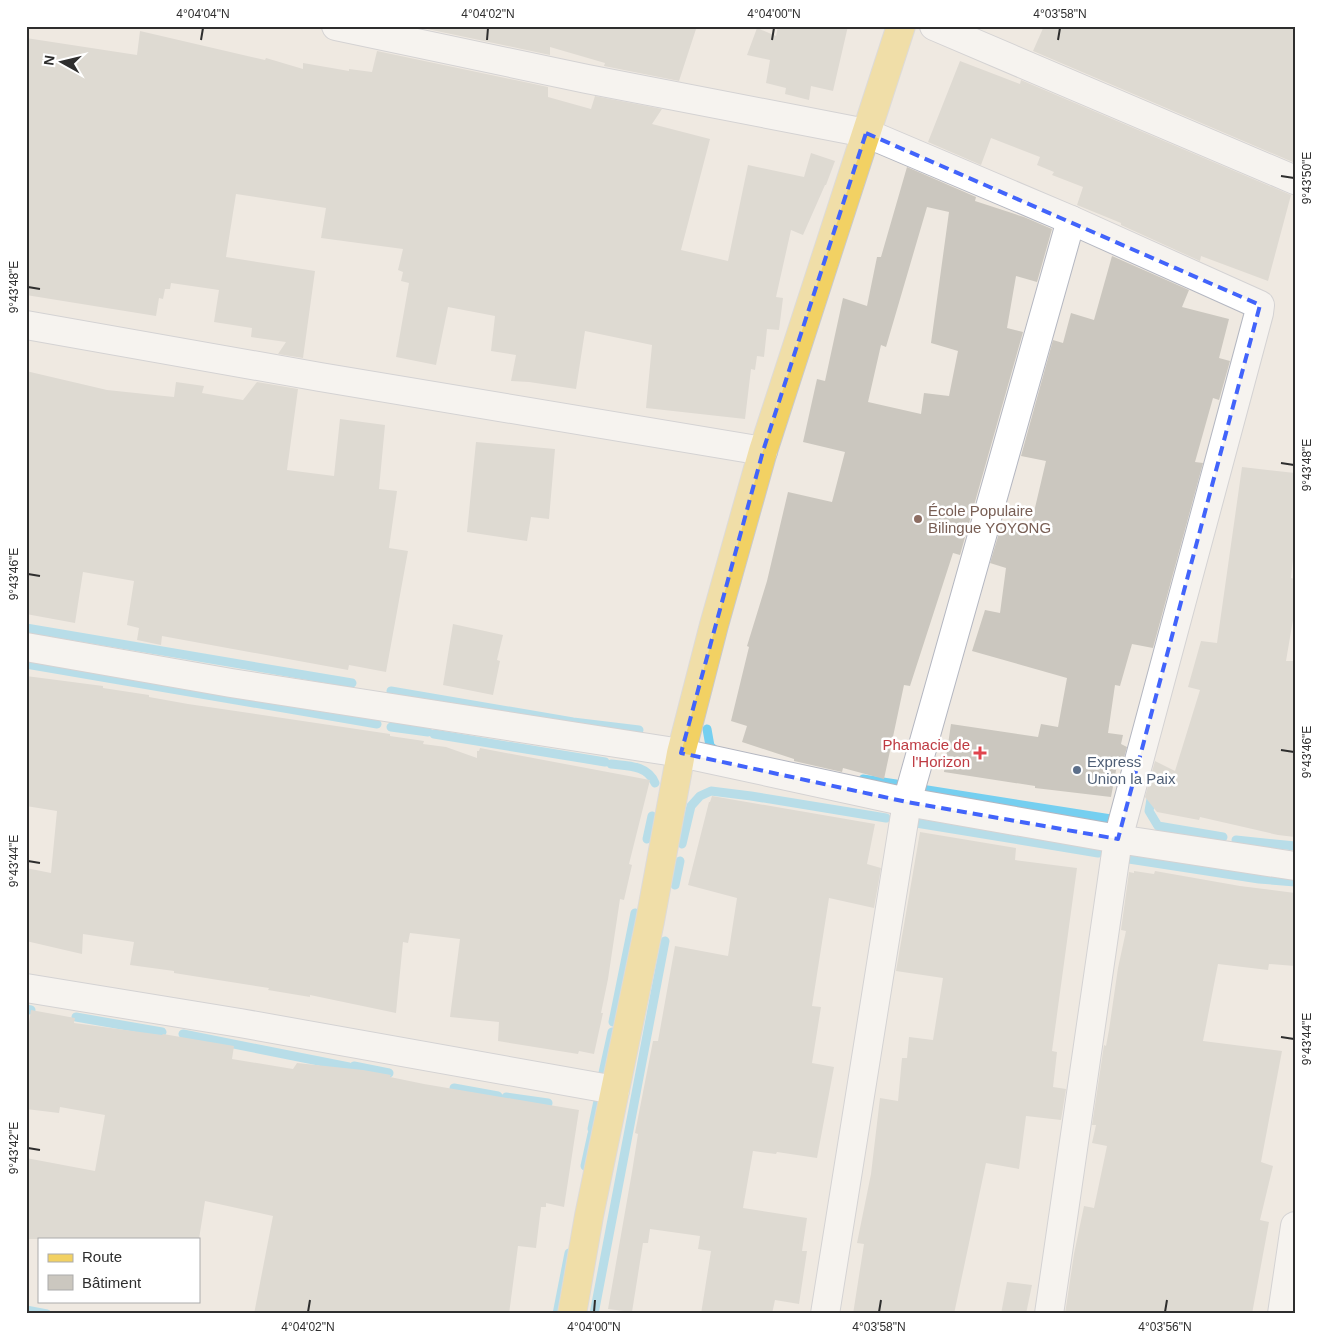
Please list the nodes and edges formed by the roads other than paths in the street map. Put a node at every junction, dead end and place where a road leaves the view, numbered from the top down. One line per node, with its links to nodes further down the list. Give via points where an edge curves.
1 (336, 26): 4 (street)
2 (900, 26): 4 (main road)
3 (934, 26): 5 (street)
4 (866, 133): 6 (street); 8 (main road)
5 (1295, 180)
6 (1071, 220): 11 (street); 12 (street, via 1260,305)
7 (26, 325): 8 (street)
8 (763, 451): 10 (main road)
9 (26, 647): 10 (street, via 231,683)
10 (681, 753): 11 (street); 15 (main road)
11 (907, 802): 12 (street); 18 (street)
12 (1118, 839): 13 (street); 19 (street)
13 (1295, 866)
14 (26, 988): 15 (street)
15 (615, 1090): 17 (main road)
16 (1295, 1226): 20 (street)
17 (572, 1314)
18 (825, 1314)
19 (1049, 1314)
20 (1282, 1314)

